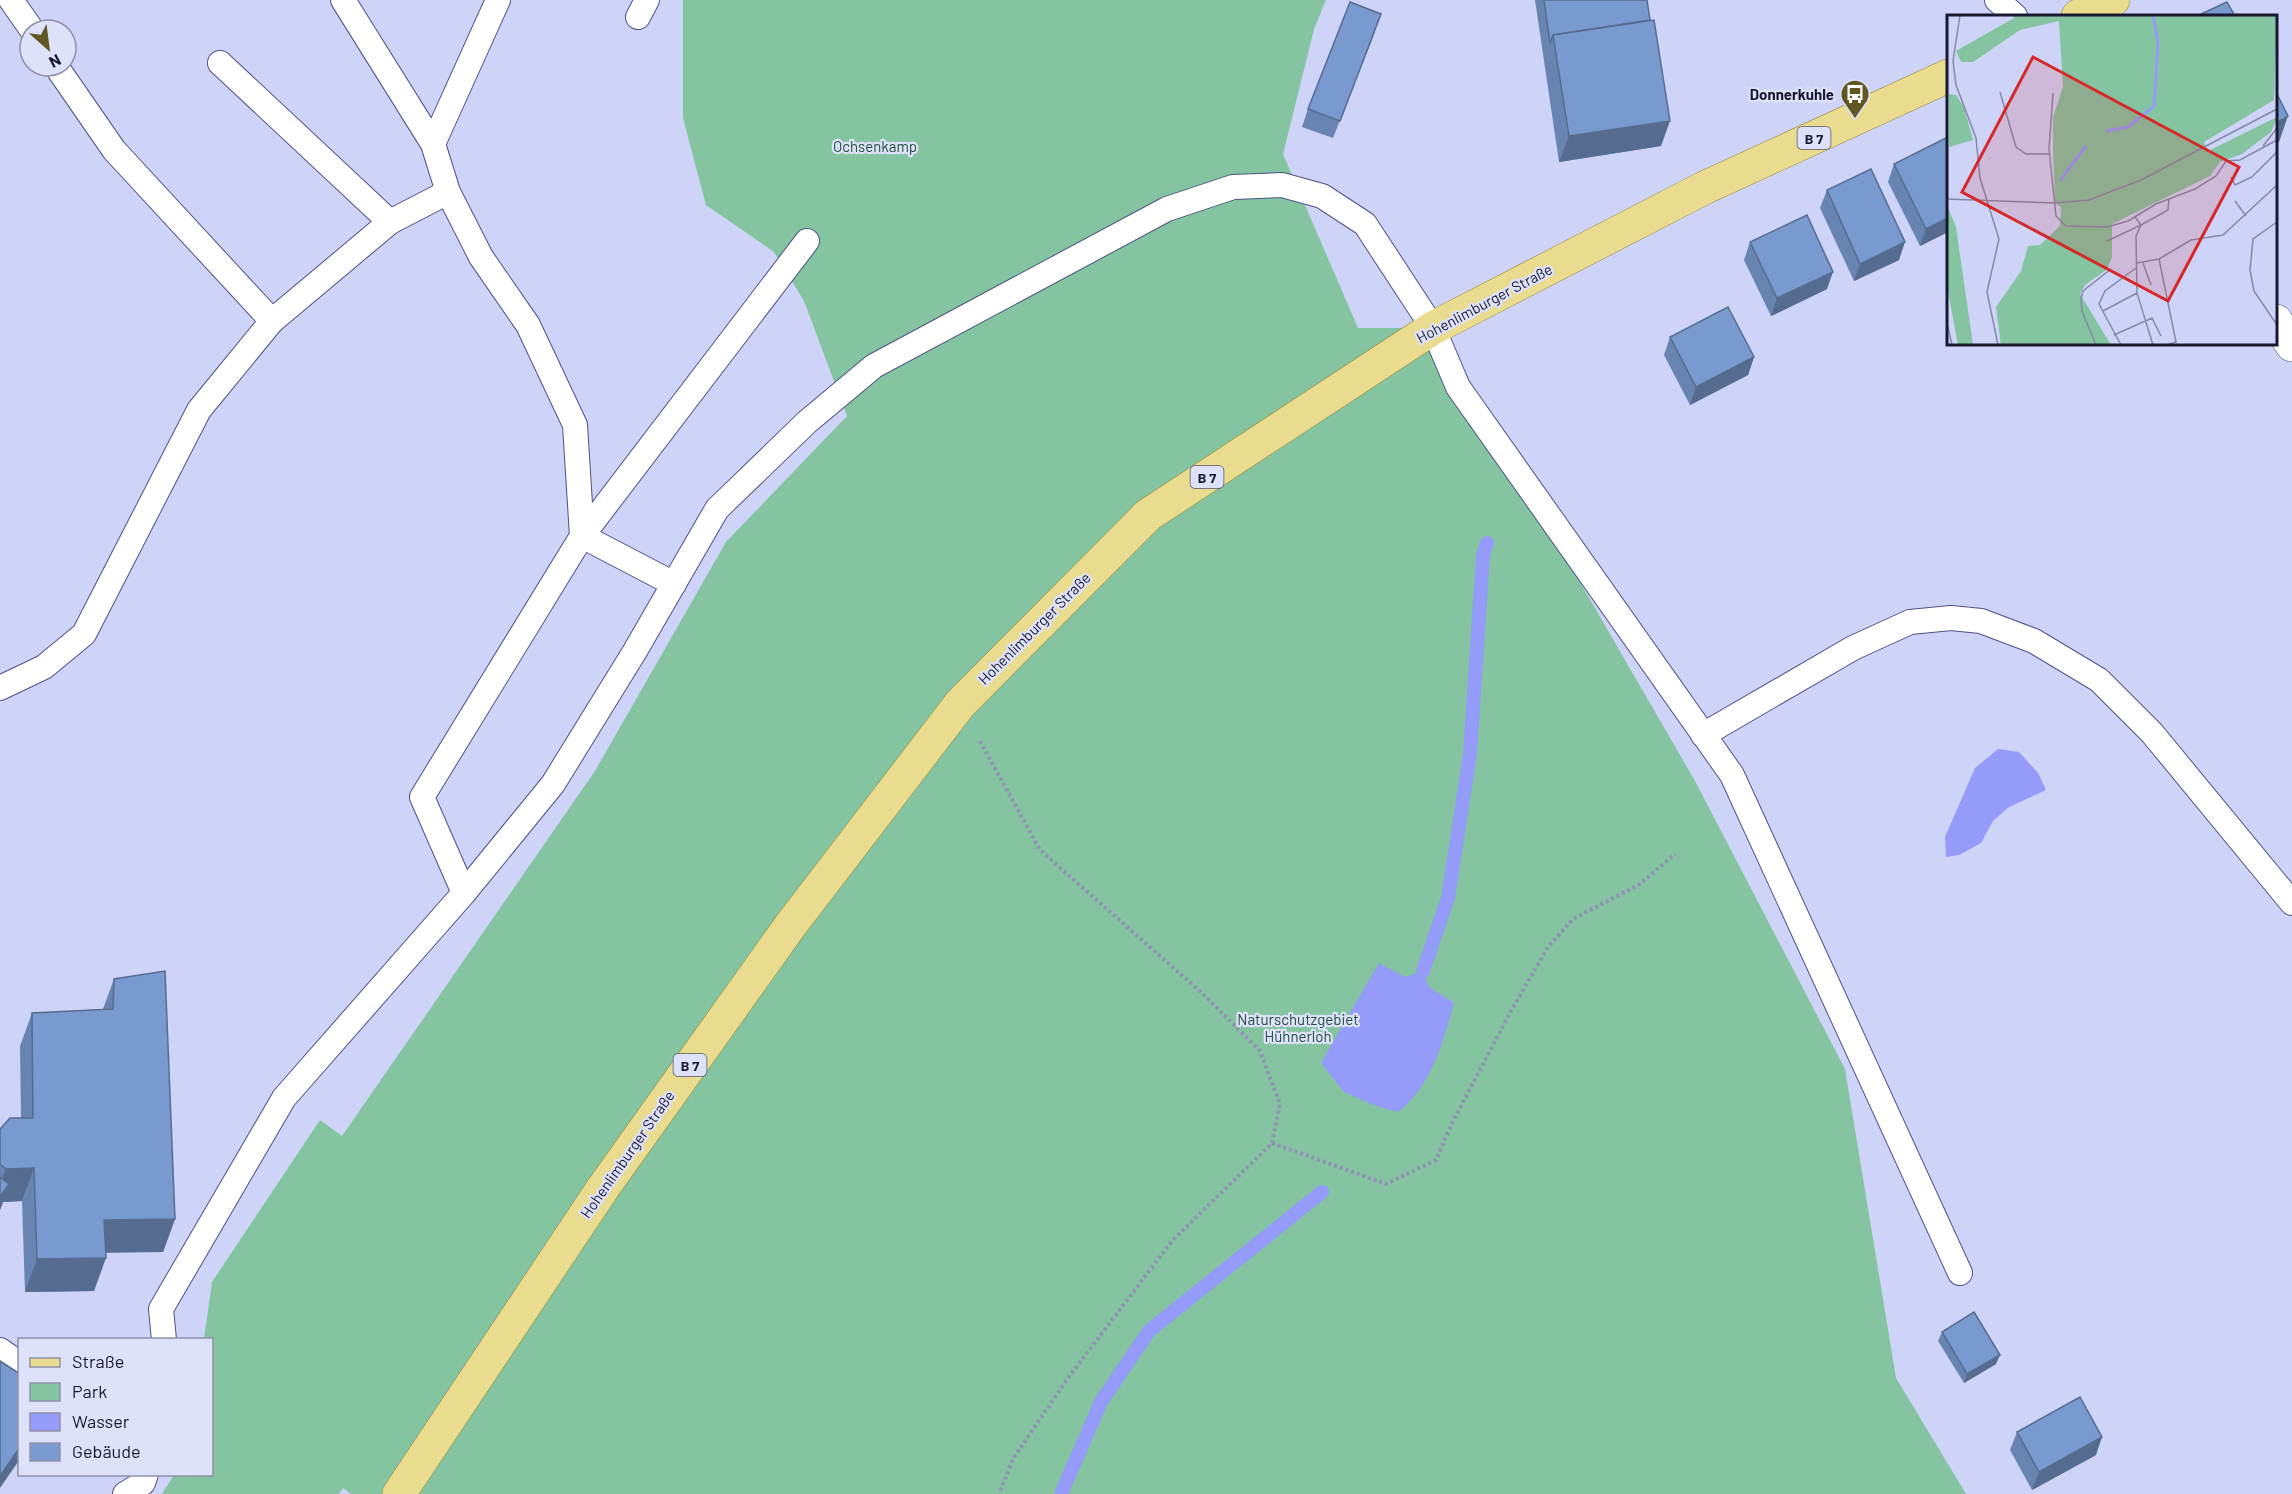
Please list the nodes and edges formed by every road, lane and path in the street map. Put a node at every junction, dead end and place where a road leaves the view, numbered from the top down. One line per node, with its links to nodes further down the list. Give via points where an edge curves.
1 (11, 0): 8 (lane)
2 (343, 0): 12 (lane)
3 (498, 0): 12 (lane)
4 (1997, 0): 6 (lane)
5 (2113, 0): 7 (main road)
6 (2014, 15)
7 (2080, 15)
8 (24, 18)
9 (220, 63): 14 (lane)
10 (1947, 76): 18 (main road, Hohenlimburger Straße / B 7, via 1704,188)
11 (64, 78): 16 (lane, via 114,150)
12 (433, 144): 13 (lane)
13 (448, 192): 14 (lane); 20 (lane, via 481,257 528,324 575,425)
14 (390, 222): 16 (lane)
15 (807, 241): 20 (lane)
16 (272, 321): 22 (lane, via 199,411 84,634 44,667)
17 (2277, 322): 19 (street)
18 (1433, 328): 21 (lane, via 1365,224 1323,196 1281,185 1233,187 1167,209 874,366 807,422 717,509); 23 (main road, Hohenlimburger Straße / B 7, via 1148,515); 24 (lane, via 1458,387)
19 (2292, 345)
20 (582, 536): 21 (lane); 26 (lane, via 422,797)
21 (674, 584): 26 (lane, via 553,784)
22 (0, 688)
23 (960, 704): 28 (path, via 1040,850 1202,993 1260,1051 1280,1104); 35 (main road, Hohenlimburger Straße / B 7, via 790,926 617,1168)
24 (1703, 735): 27 (lane, via 1853,648 1910,622 1951,618 1981,621 2034,640 2099,680 2152,733); 29 (lane, via 1732,775)
25 (1675, 854): 28 (path, via 1640,884 1573,919 1548,947 1452,1123 1436,1160 1386,1184)
26 (464, 893): 30 (lane, via 284,1098 161,1309)
27 (2292, 903)
28 (1272, 1143): 36 (path, via 1172,1241 1012,1459)
29 (1960, 1273)
30 (164, 1338)
31 (0, 1350): 32 (lane)
32 (18, 1363)
33 (145, 1476): 34 (lane, via 143,1483)
34 (125, 1494)
35 (399, 1494)
36 (999, 1494)

